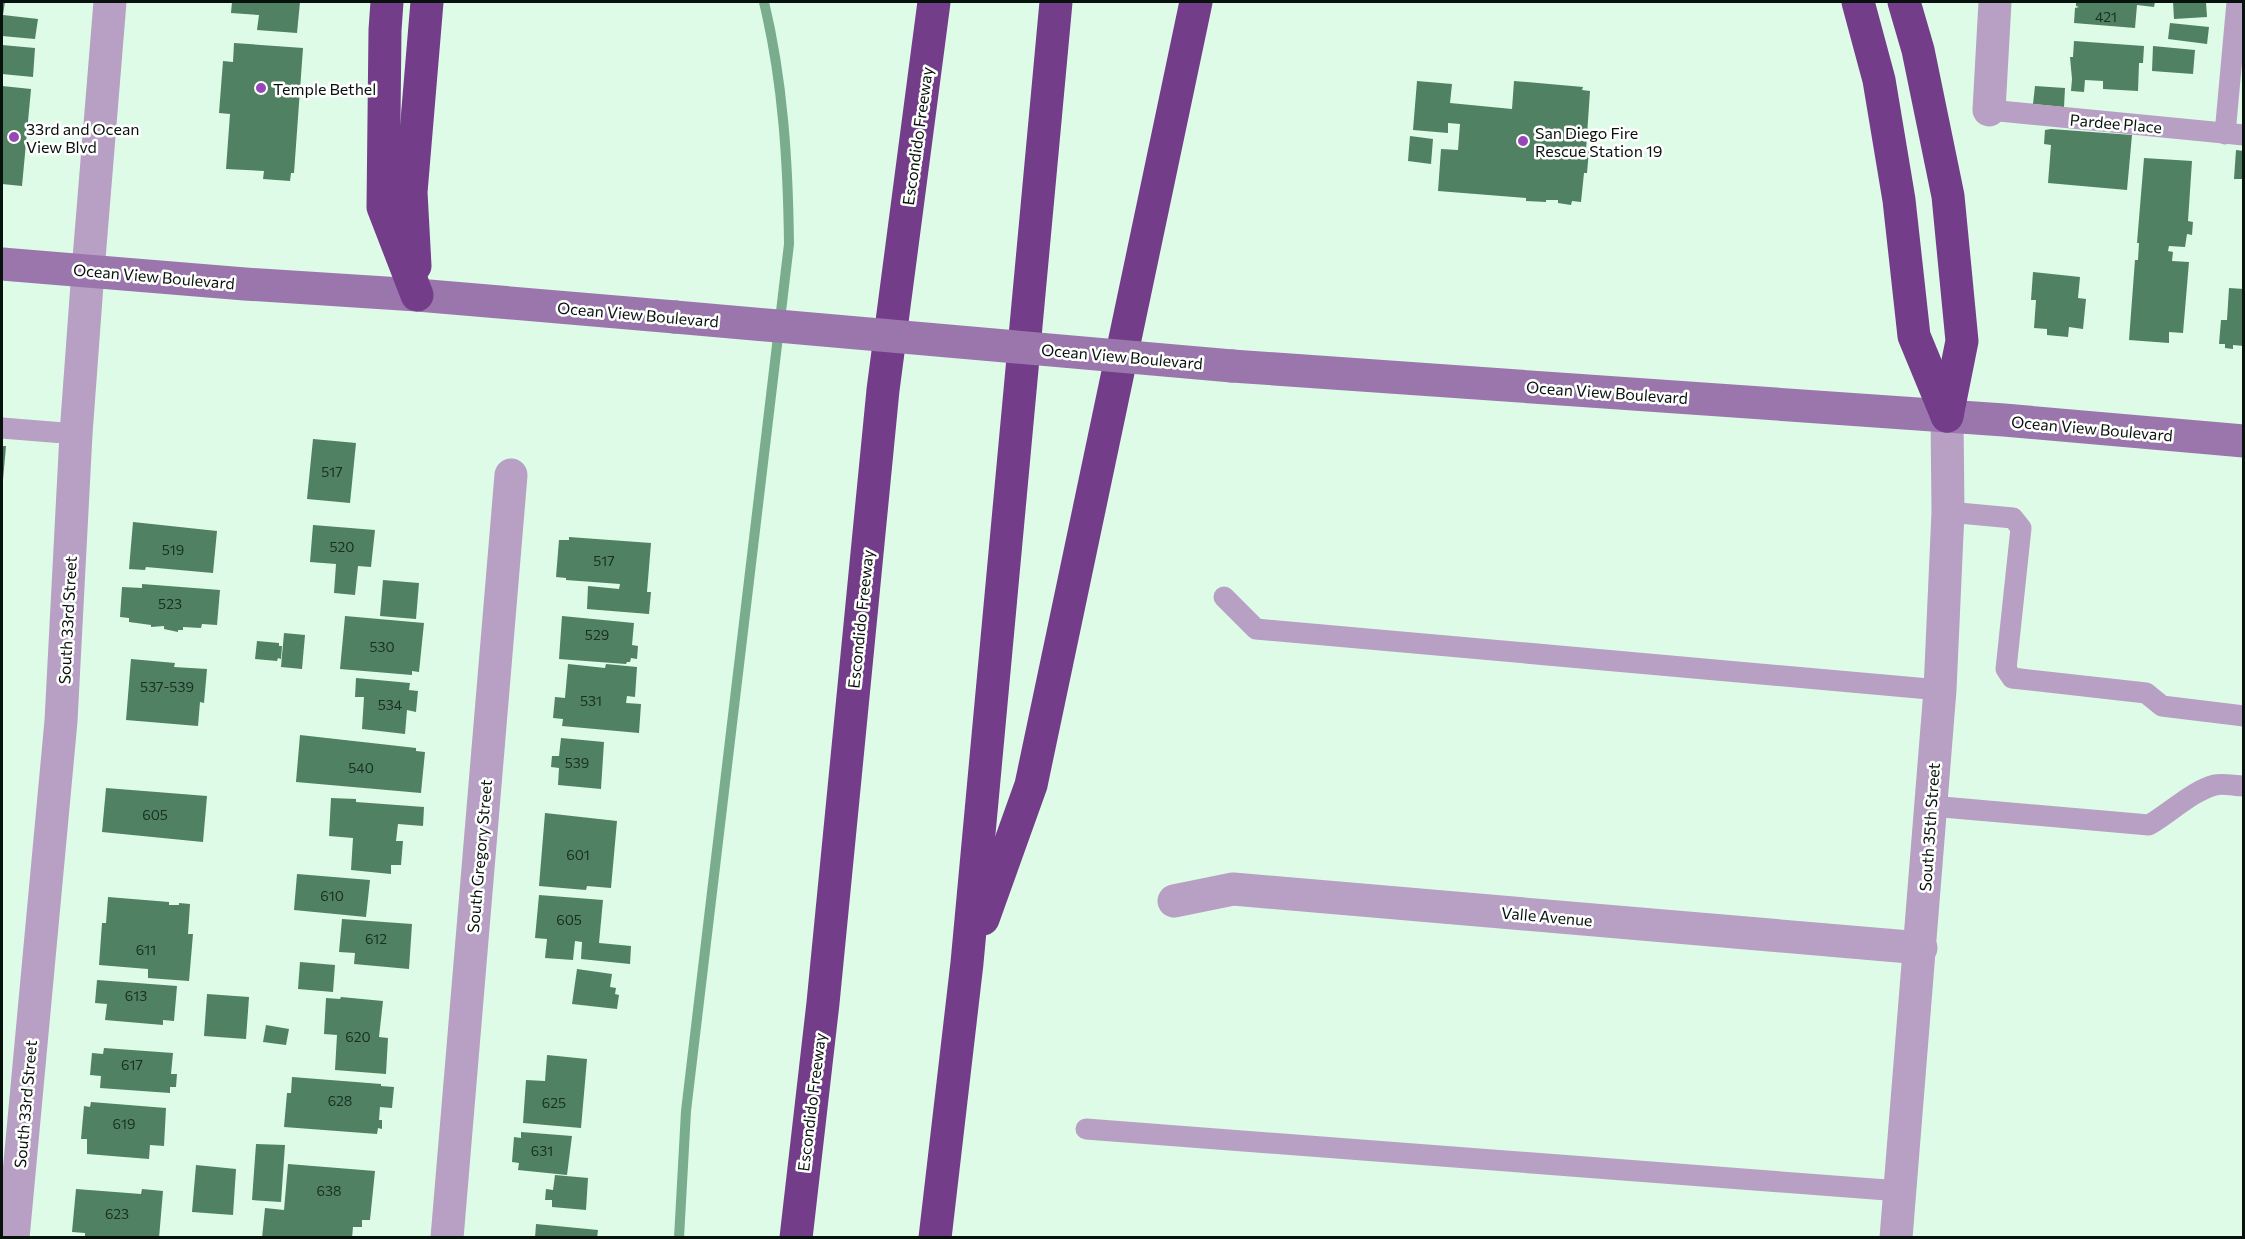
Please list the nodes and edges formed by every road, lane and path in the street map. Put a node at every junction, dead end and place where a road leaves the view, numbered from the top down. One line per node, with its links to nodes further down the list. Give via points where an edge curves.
1 (110, 2): 14 (street, South 33rd Street)
2 (387, 2): 15 (highway, via 383,207)
3 (427, 2): 15 (highway, via 411,192)
4 (934, 2): 34 (highway, Escondido Freeway, via 883,390)
5 (1056, 2): 29 (highway)
6 (1196, 2): 29 (highway, via 1031,785)
7 (1858, 2): 16 (highway, via 1879,80 1899,200 1914,336)
8 (1904, 2): 16 (highway, via 1918,50 1948,196 1962,341)
9 (1995, 2): 11 (street)
10 (2237, 2): 12 (lane)
11 (1989, 110): 12 (lane, Pardee Place)
12 (2234, 134)
13 (2, 264): 14 (main road, Ocean View Boulevard)
14 (88, 271): 15 (main road, Ocean View Boulevard); 18 (street, South 33rd Street)
15 (417, 295): 16 (main road, Ocean View Boulevard, bridge, via 1232,366)
16 (1947, 416): 19 (main road, Ocean View Boulevard); 21 (street, South 35th Street)
17 (2, 428): 18 (lane)
18 (76, 434): 32 (street, South 33rd Street, via 61,721)
19 (2244, 441)
20 (511, 476): 33 (street, South Gregory Street)
21 (1948, 512): 23 (street, South 35th Street); 24 (lane, via 2013,518 2021,528 2006,669 2012,678 2146,693 2162,705)
22 (1224, 597): 23 (lane, via 1256,629)
23 (1940, 690): 26 (street, South 35th Street)
24 (2244, 716)
25 (2244, 786): 26 (lane, via 2216,784 2149,825)
26 (1930, 806): 28 (street, South 35th Street)
27 (1174, 901): 28 (street, Valle Avenue, via 1233,889)
28 (1921, 948): 31 (street, South 35th Street)
29 (967, 963): 35 (highway)
30 (1086, 1129): 31 (lane)
31 (1900, 1191): 36 (street, South 35th Street)
32 (13, 1238)
33 (447, 1238)
34 (796, 1238)
35 (935, 1238)
36 (1896, 1238)

